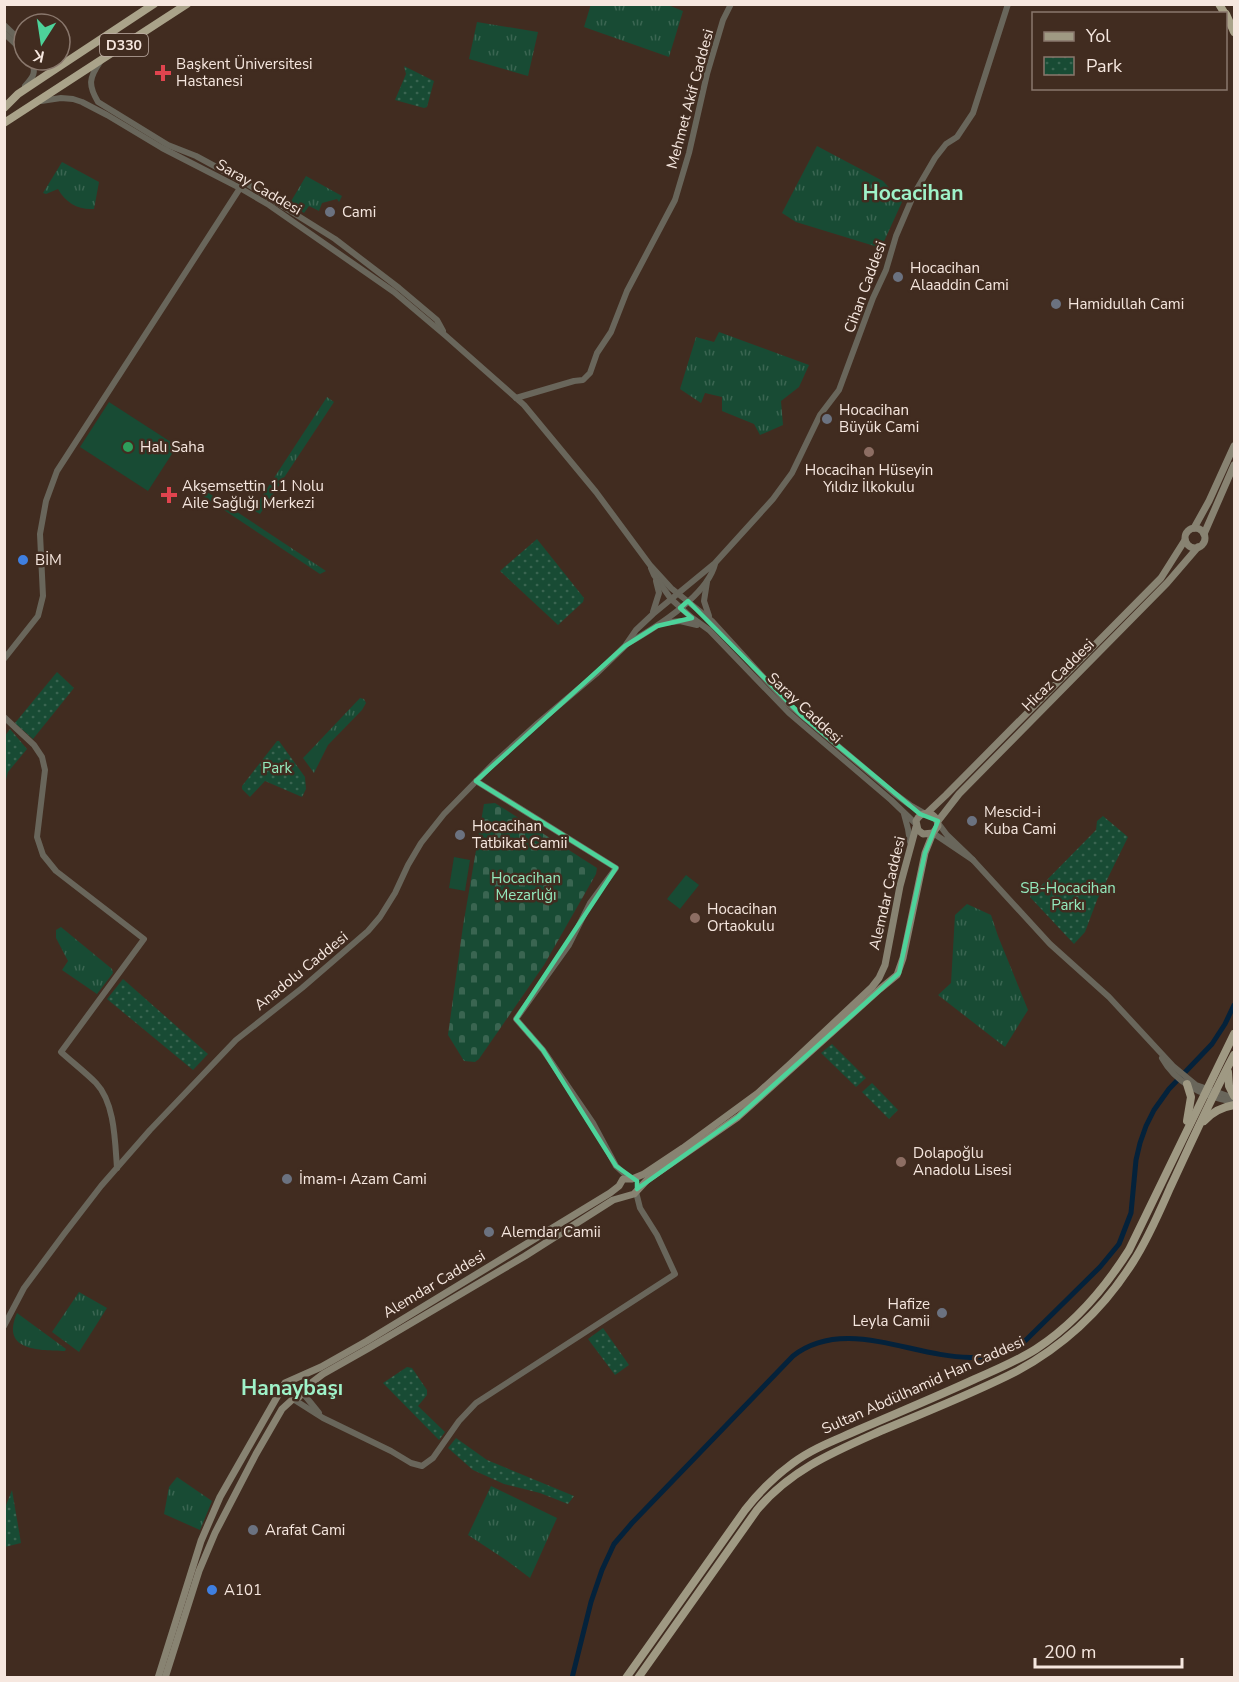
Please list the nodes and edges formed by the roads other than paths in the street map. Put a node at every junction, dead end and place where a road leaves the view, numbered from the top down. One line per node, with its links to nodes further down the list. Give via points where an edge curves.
1 (154, 4): 7 (highway, D330)
2 (187, 4): 9 (highway, D330)
3 (731, 4): 16 (street, Mehmet Akif Caddesi, via 707,74 675,200 590,373 584,380)
4 (1008, 4): 23 (street, Cihan Caddesi, via 975,109 957,137 935,158 914,194 839,390 820,415 792,473)
5 (1227, 18): 6 (highway)
6 (1234, 32)
7 (76, 55): 8 (street); 11 (highway, D330)
8 (72, 57)
9 (102, 58): 12 (highway, D330); 15 (street, Saray Caddesi, via 90,80 98,102)
10 (34, 72): 11 (street)
11 (18, 94): 13 (highway, D330)
12 (40, 101): 14 (highway, D330); 15 (street, Saray Caddesi, via 61,98 82,102 162,148)
13 (4, 108)
14 (4, 123)
15 (242, 185): 16 (street, Saray Caddesi, via 356,254 437,320 446,336); 36 (street, via 57,471 40,534 43,596 38,616)
16 (516, 398): 24 (street, Saray Caddesi, via 596,492)
17 (1234, 446): 19 (main road)
18 (1234, 465): 20 (main road)
19 (1194, 528): 20 (main road); 21 (main road)
20 (1204, 534): 22 (main road, via 1204,543)
21 (1185, 540): 22 (main road); 40 (main road, Hicaz Caddesi, via 1161,578)
22 (1198, 547): 41 (main road, Hicaz Caddesi, via 960,794)
23 (715, 563): 26 (street, Cihan Caddesi); 27 (street, Cihan Caddesi)
24 (650, 565): 25 (street, Saray Caddesi); 27 (street, Saray Caddesi)
25 (654, 575): 28 (street, Saray Caddesi); 31 (street, via 659,593)
26 (707, 580): 29 (street, Cihan Caddesi); 32 (street, via 704,601)
27 (679, 593): 28 (street, Cihan Caddesi); 29 (street, Saray Caddesi)
28 (671, 599): 30 (street, Saray Caddesi); 31 (street, Anadolu Caddesi)
29 (688, 601): 30 (street, Cihan Caddesi); 32 (street, Saray Caddesi)
30 (680, 608): 33 (street, Anadolu Caddesi); 34 (street, Saray Caddesi)
31 (652, 614): 35 (street, Anadolu Caddesi)
32 (712, 621): 40 (street, Saray Caddesi, via 801,715 910,806)
33 (657, 626): 34 (street, via 680,621); 35 (street, Anadolu Caddesi)
34 (709, 630): 39 (street, Saray Caddesi, via 789,713)
35 (625, 646): 38 (street, Anadolu Caddesi)
36 (4, 658)
37 (4, 717): 59 (street, via 42,757 45,770 37,837 43,855 57,871 144,939 61,1052 97,1084 105,1097 114,1126)
38 (476, 781): 58 (street, via 616,867 516,1019 550,1059); 59 (street, Anadolu Caddesi, via 421,843 380,917 368,931 236,1040)
39 (902, 811): 42 (street, Saray Caddesi); 44 (street)
40 (926, 813): 41 (main road); 42 (main road, via 917,819)
41 (938, 822): 43 (main road); 45 (street)
42 (916, 826): 43 (main road, via 923,834); 44 (main road, Alemdar Caddesi)
43 (933, 833): 45 (street); 47 (main road, Alemdar Caddesi, via 925,853)
44 (910, 846): 46 (main road, Alemdar Caddesi)
45 (973, 860): 52 (street)
46 (884, 967): 47 (main road, via 892,962); 48 (main road, via 886,976); 60 (main road, Alemdar Caddesi, via 872,987 758,1093 683,1148 644,1174)
47 (900, 969): 48 (main road)
48 (894, 978): 62 (main road, via 738,1117)
49 (1234, 1034): 53 (main road, Sultan Abdülhamid Han Caddesi)
50 (1234, 1055): 51 (main road, Sultan Abdülhamid Han Caddesi)
51 (1229, 1065): 54 (main road, Sultan Abdülhamid Han Caddesi); 55 (main road)
52 (1187, 1082): 53 (street); 57 (main road, via 1191,1099)
53 (1206, 1091): 54 (street); 57 (main road, Sultan Abdülhamid Han Caddesi)
54 (1215, 1094): 55 (street); 56 (main road, Sultan Abdülhamid Han Caddesi)
55 (1234, 1100): 56 (main road)
56 (1199, 1126): 75 (main road, Sultan Abdülhamid Han Caddesi, via 1135,1259 1088,1319 1017,1371 836,1451 790,1478 757,1510)
57 (1184, 1136): 74 (main road, Sultan Abdülhamid Han Caddesi, via 1129,1250 1077,1316 1025,1356 829,1442 784,1469 745,1510)
58 (616, 1166): 60 (street); 61 (street)
59 (117, 1168): 65 (street, Anadolu Caddesi)
60 (631, 1178): 61 (main road, via 623,1179); 62 (main road)
61 (619, 1185): 63 (main road); 67 (main road, Alemdar Caddesi, via 367,1341)
62 (636, 1190): 63 (main road); 64 (street)
63 (626, 1196): 64 (street); 69 (main road, Alemdar Caddesi, via 613,1200 323,1374)
64 (640, 1208): 71 (street, via 675,1274 476,1403 433,1458 422,1466)
65 (7, 1312): 66 (street, Anadolu Caddesi)
66 (4, 1326)
67 (290, 1380): 68 (main road); 69 (main road, via 298,1381)
68 (283, 1389): 70 (main road); 72 (main road, via 220,1497 201,1541)
69 (302, 1392): 70 (main road); 71 (street)
70 (293, 1399): 71 (street); 73 (main road, via 279,1413 214,1533)
71 (323, 1418)
72 (158, 1677)
73 (165, 1677)
74 (626, 1677)
75 (638, 1677)

